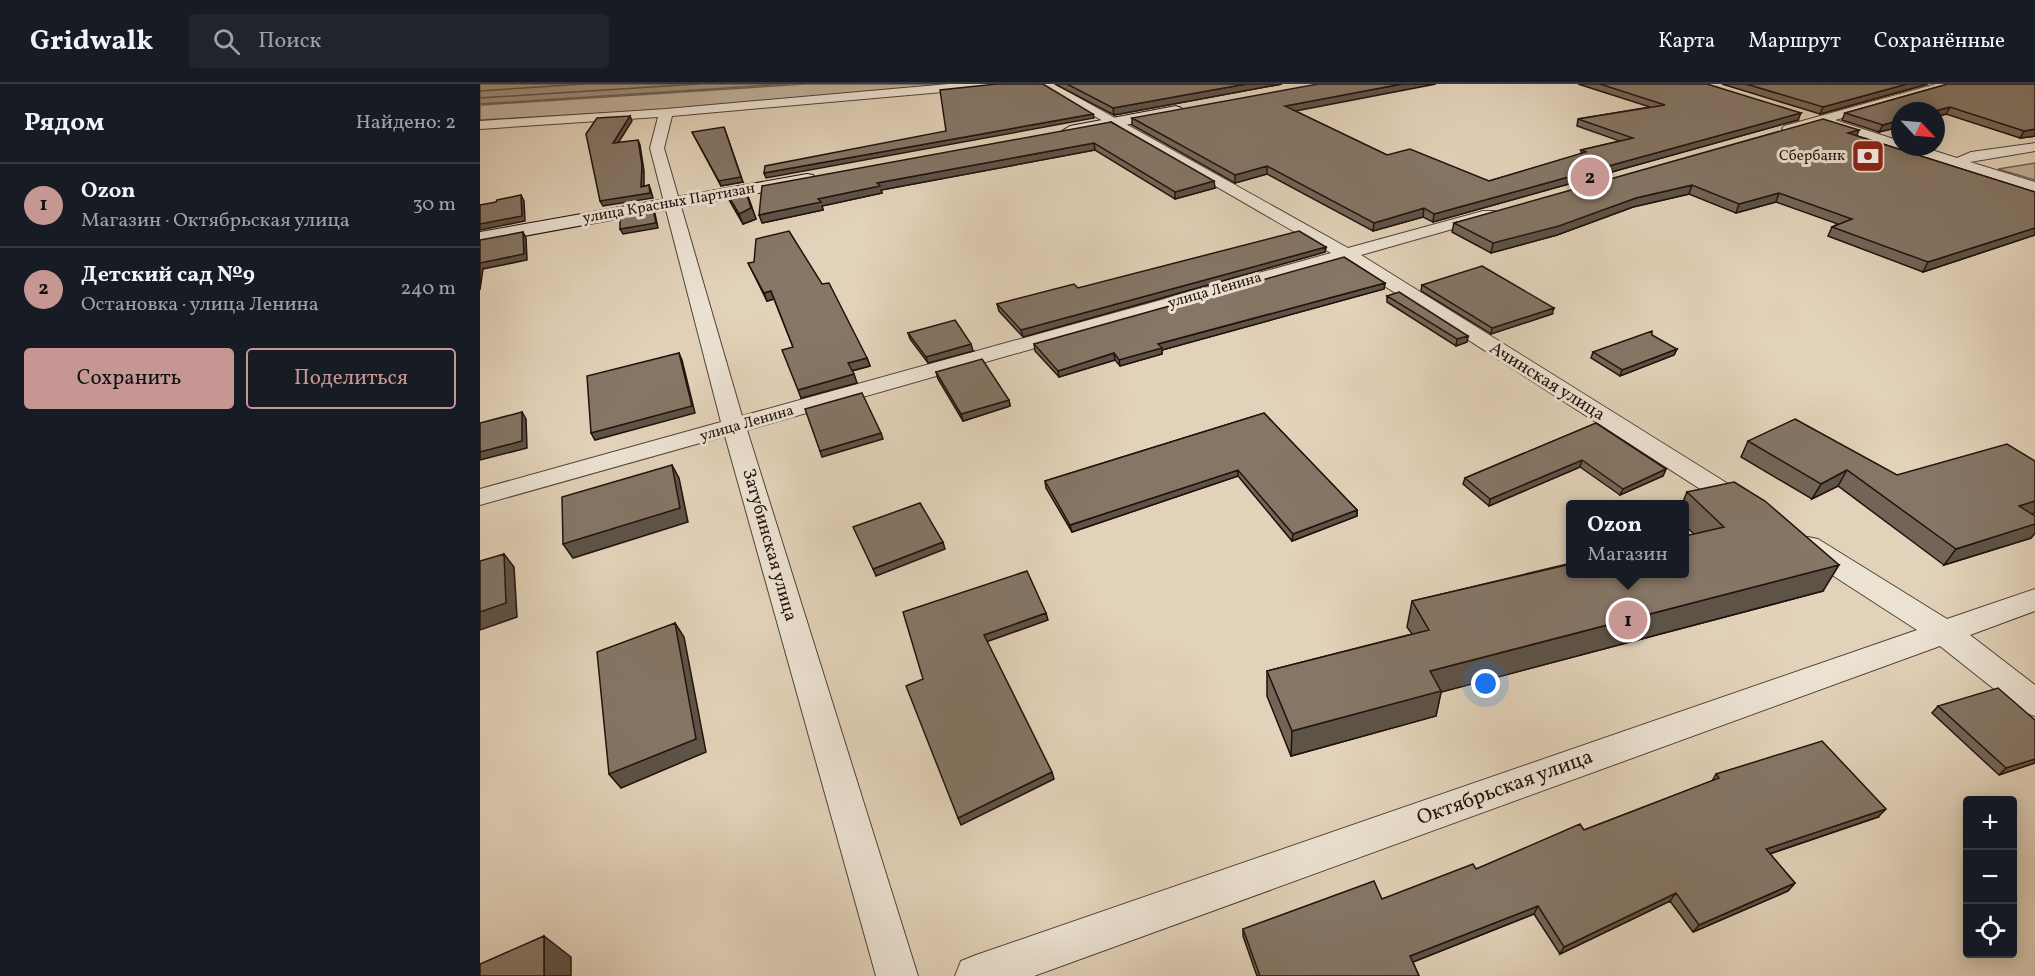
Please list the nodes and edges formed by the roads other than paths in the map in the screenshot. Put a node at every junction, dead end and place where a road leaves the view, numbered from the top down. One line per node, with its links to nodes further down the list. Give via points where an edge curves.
1 (988, 84): 5 (street)
2 (1045, 84): 8 (street, Ачинская улица)
3 (1949, 84): 7 (street)
4 (1194, 108): 8 (main road)
5 (666, 113): 9 (street); 18 (street, Затубинская улица, via 657,148)
6 (1800, 113): 7 (street)
7 (1822, 120): 11 (street); 12 (street)
8 (1115, 123): 10 (main road); 21 (street, Ачинская улица)
9 (480, 125)
10 (1056, 133)
11 (1776, 133)
12 (1891, 142)
13 (2035, 147): 15 (street, via 1971,156)
14 (1936, 156): 15 (street)
15 (1957, 163): 17 (street)
16 (823, 176): 18 (main road, улица Красных Партизан)
17 (2035, 187)
18 (671, 203): 20 (main road, улица Красных Партизан); 22 (street, Затубинская улица)
19 (1504, 210): 21 (street, улица Ленина)
20 (480, 238)
21 (1346, 254): 22 (street, улица Ленина); 24 (street, Ачинская улица)
22 (734, 427): 23 (street, улица Ленина); 29 (street, Затубинская улица)
23 (480, 497)
24 (1761, 517)
25 (1792, 536): 27 (street)
26 (2035, 600): 27 (street, Октябрьская улица)
27 (1944, 632): 28 (street); 30 (street, Октябрьская улица)
28 (2035, 703)
29 (897, 976)
30 (976, 976)

